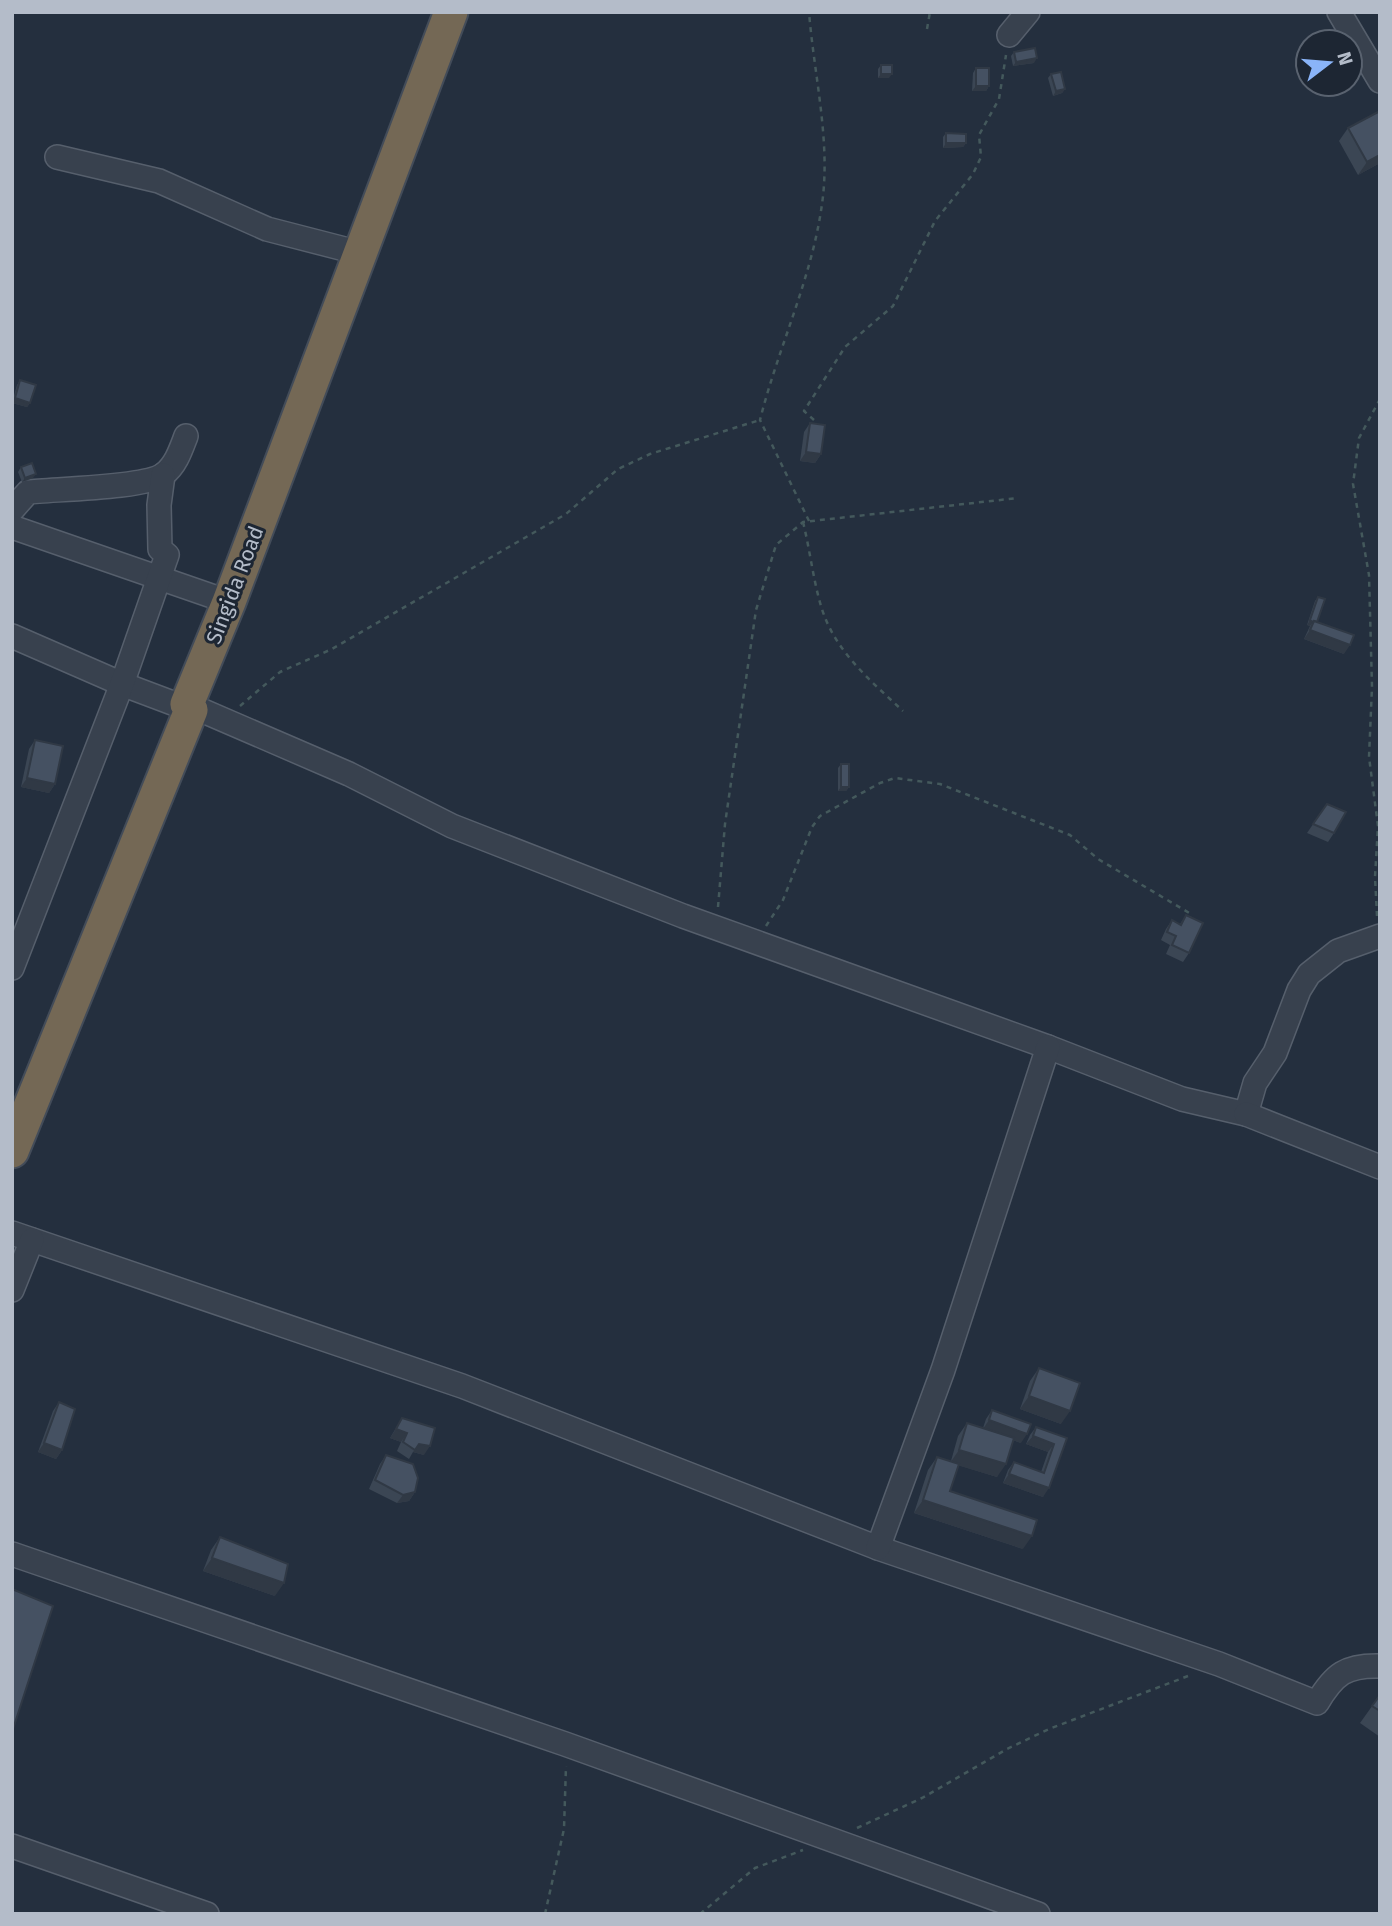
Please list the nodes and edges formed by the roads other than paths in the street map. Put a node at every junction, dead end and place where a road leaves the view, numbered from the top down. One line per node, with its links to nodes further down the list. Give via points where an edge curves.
1 (451, 12): 7 (highway, Singida Road)
2 (1028, 12): 4 (street)
3 (1339, 12): 5 (street)
4 (1009, 35)
5 (1380, 80)
6 (57, 157): 7 (street, via 159,181 267,229)
7 (360, 253): 13 (highway, Singida Road)
8 (186, 436): 9 (street)
9 (163, 475): 10 (street, via 129,484 28,492); 12 (street, via 160,549 167,555)
10 (12, 510)
11 (12, 527): 12 (street)
12 (160, 577): 13 (street); 15 (street)
13 (229, 603): 16 (highway, Singida Road)
14 (12, 636): 15 (street)
15 (122, 684): 16 (street); 18 (street)
16 (189, 707): 19 (street, via 349,774 452,826 755,943); 21 (highway, Singida Road)
17 (1379, 936): 20 (street, via 1338,951 1309,974 1275,1053 1255,1083)
18 (12, 968)
19 (1048, 1046): 20 (street, via 1182,1099); 25 (street, via 943,1370)
20 (1246, 1114): 22 (street)
21 (12, 1151)
22 (1380, 1167)
23 (22, 1237): 24 (street); 25 (street, via 568,1425)
24 (12, 1290)
25 (878, 1548): 27 (street, via 1219,1664 1317,1703 1331,1680 1356,1665)
26 (12, 1554): 30 (street, via 565,1744)
27 (1380, 1666)
28 (12, 1846): 29 (street)
29 (207, 1914)
30 (1038, 1914)

